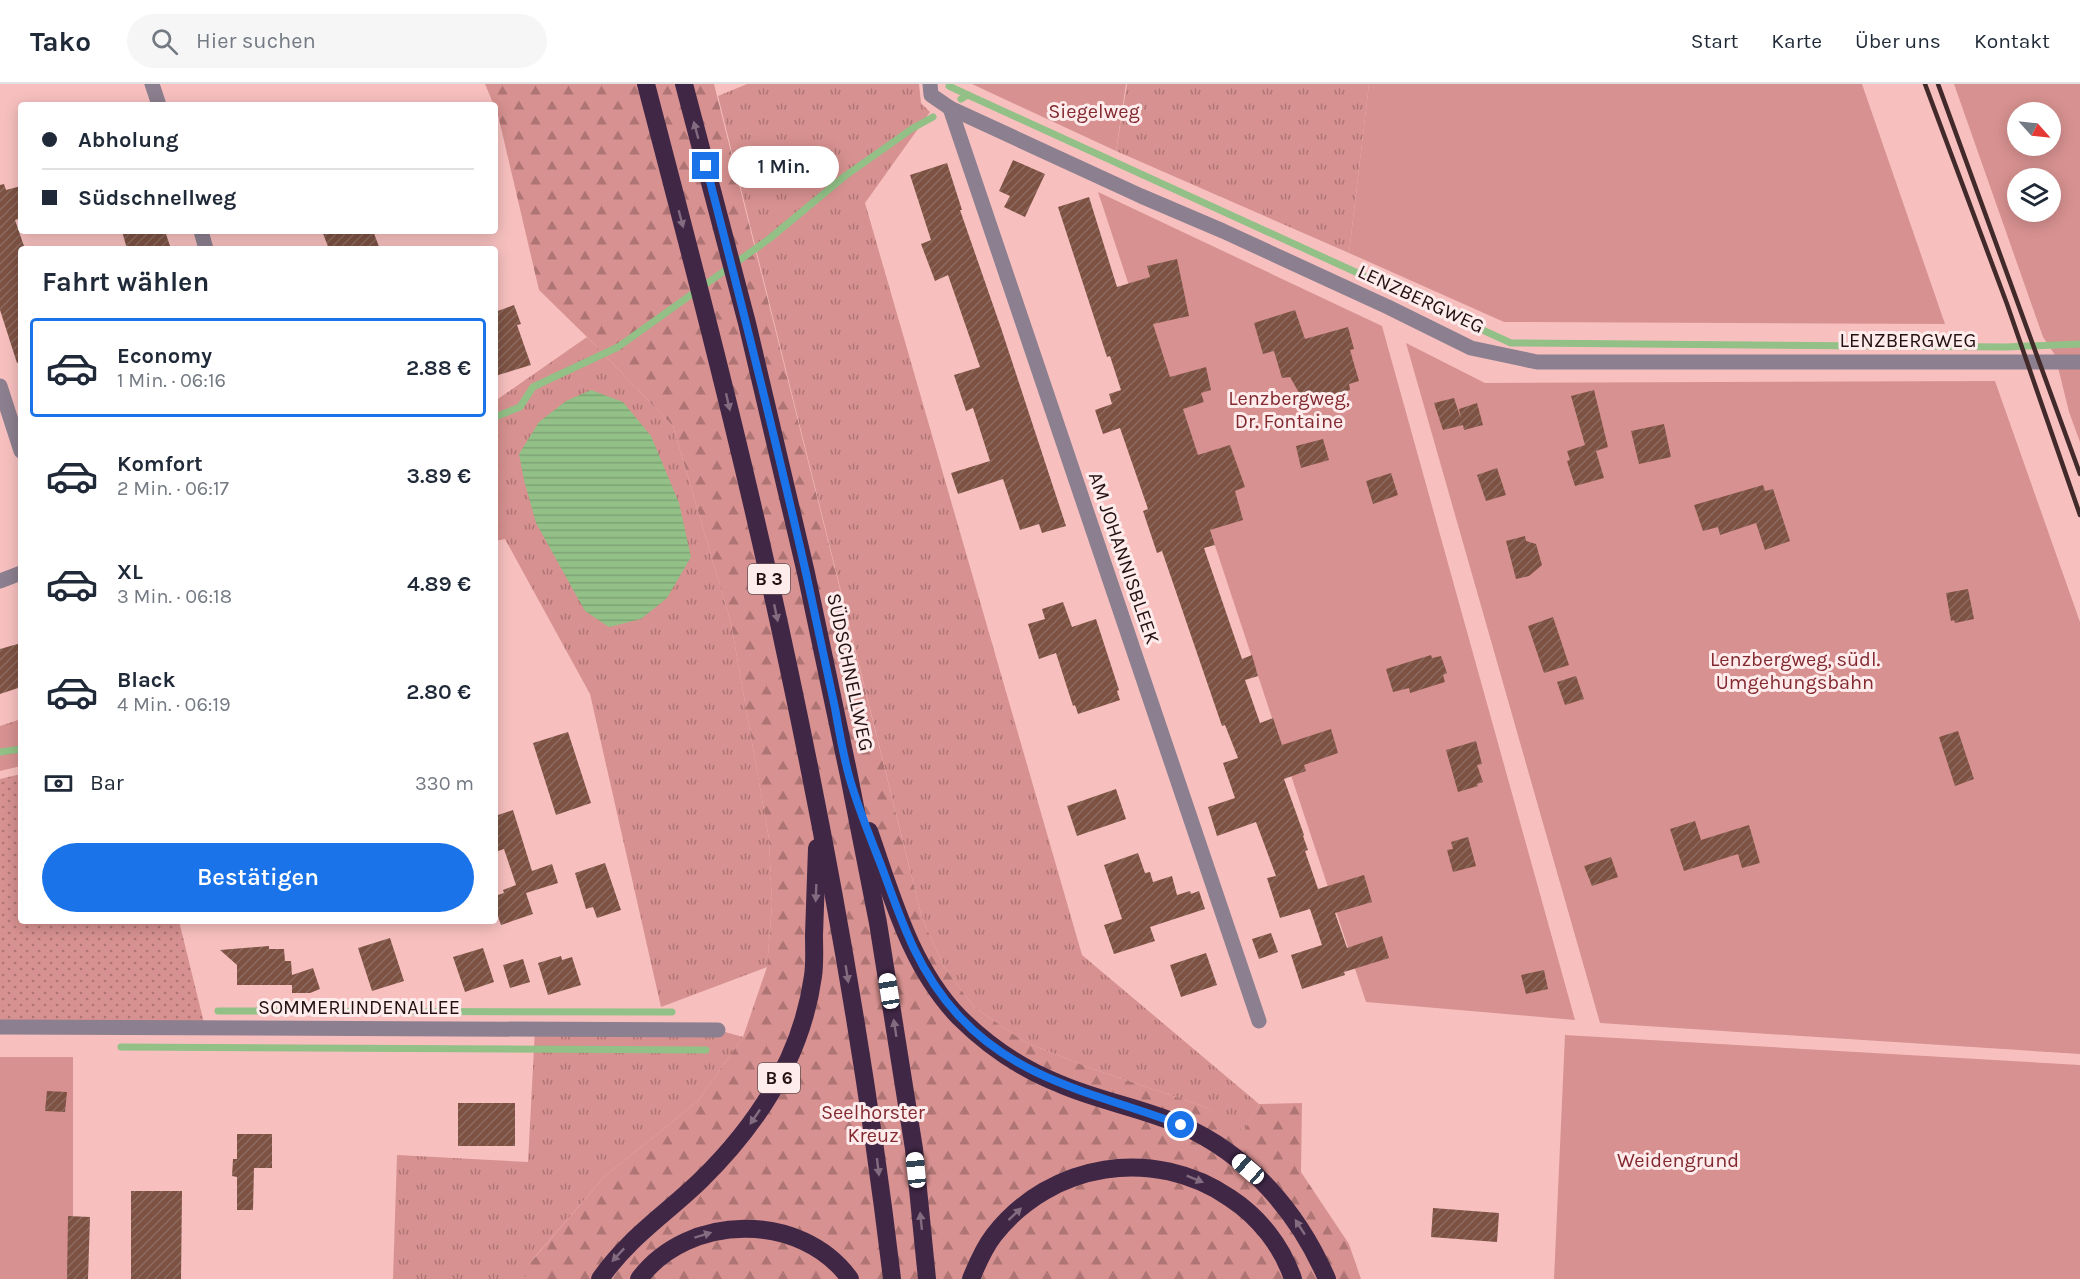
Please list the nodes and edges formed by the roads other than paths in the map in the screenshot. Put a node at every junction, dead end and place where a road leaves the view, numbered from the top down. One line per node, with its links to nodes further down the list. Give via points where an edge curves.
1 (152, 84): 5 (street)
2 (646, 84): 13 (highway, B 3, one-way to 13, via 769,578)
3 (684, 84): 12 (highway, SÜDSCHNELLWEG / B 3, one-way to 3, via 747,323)
4 (931, 89): 6 (street, LENZBERGWEG)
5 (158, 102)
6 (950, 108): 7 (street, LENZBERGWEG, via 1471,348 1537,362); 14 (street, AM JOHANNISBLEEK)
7 (2080, 362)
8 (0, 386): 9 (street)
9 (18, 442)
10 (18, 574): 11 (street)
11 (0, 581)
12 (849, 776): 21 (highway, SÜDSCHNELLWEG, one-way to 12, via 914,1149 878,923); 24 (highway, B 3, one-way to 12, via 1307,1238 1283,1203 1236,1158 1181,1125 1033,1072 1006,1056 958,1016 921,965 907,937)
13 (818, 814): 17 (highway, B 6, one-way to 17, via 813,975 792,1051 754,1121 728,1152 634,1239); 20 (highway, B 3, one-way to 20, via 877,1155)
14 (1259, 1022)
15 (0, 1027): 16 (street, SOMMERLINDENALLEE)
16 (718, 1030)
17 (600, 1279)
18 (639, 1279): 19 (highway, one-way to 19, via 665,1254 693,1238 722,1229 748,1228 802,1240 824,1253)
19 (850, 1279)
20 (892, 1279)
21 (927, 1279)
22 (971, 1279): 23 (highway, one-way to 23, via 994,1236 1034,1197 1083,1173 1138,1166 1192,1177 1240,1204 1277,1246)
23 (1293, 1279)
24 (1327, 1279)

